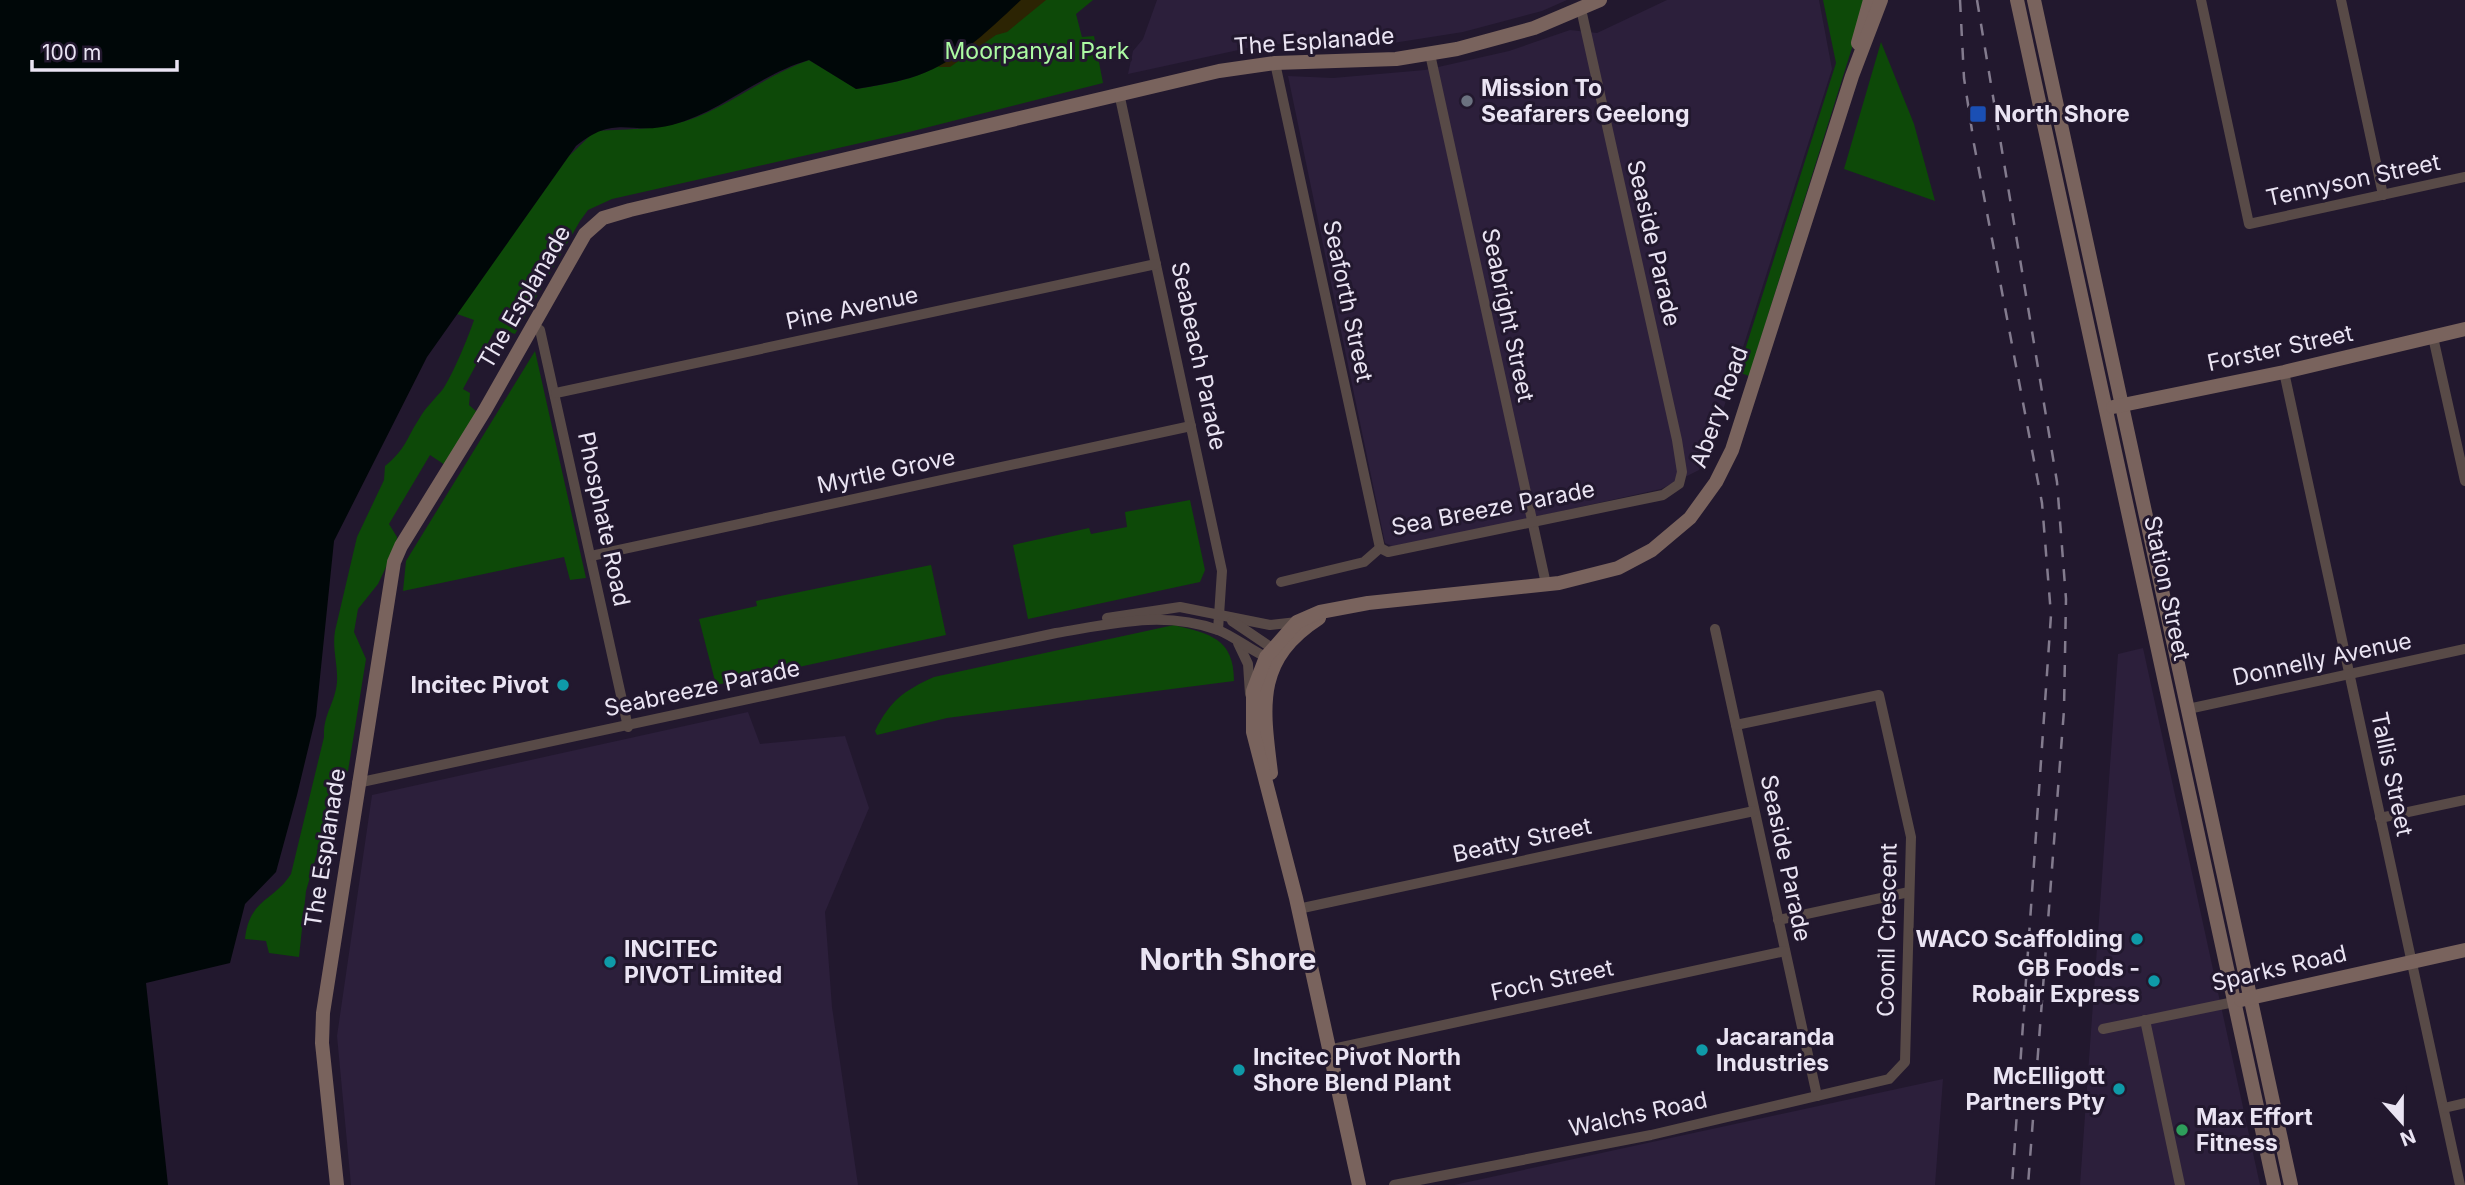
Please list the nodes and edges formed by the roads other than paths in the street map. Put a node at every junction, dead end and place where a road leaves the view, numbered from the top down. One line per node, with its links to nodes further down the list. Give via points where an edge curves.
1 (1600, 0): 8 (main road, The Esplanade)
2 (1870, 0): 11 (main road, Abery Road)
3 (1881, 0): 11 (main road, Abery Road)
4 (2017, 0): 22 (main road, Station Street)
5 (2034, 0): 21 (main road, Station Street)
6 (2201, 0): 14 (street, Tennyson Street, via 2249,224)
7 (2342, 0): 14 (street)
8 (1581, 9): 9 (main road, The Esplanade, via 1504,37); 25 (street, Seaside Parade, via 1681,461)
9 (1430, 54): 10 (main road, The Esplanade, via 1378,61); 26 (street, Seabright Street)
10 (1275, 63): 12 (main road, The Esplanade); 27 (street, Seaforth Street)
11 (1852, 76): 30 (main road, Abery Road, via 1736,438 1716,482 1690,517 1652,550 1607,572)
12 (1119, 93): 15 (street, Seabeach Parade); 16 (main road, The Esplanade, via 603,218 585,234)
13 (2465, 177): 14 (street, Tennyson Street)
14 (2383, 195)
15 (1156, 264): 20 (street, Pine Avenue); 23 (street, Seabeach Parade)
16 (533, 325): 20 (street, Phosphate Road, via 540,330); 45 (main road, The Esplanade, via 394,562)
17 (2465, 329): 18 (main road, Forster Street)
18 (2433, 337): 19 (main road, Forster Street); 24 (street)
19 (2284, 372): 21 (main road, Forster Street); 40 (street, Tallis Street)
20 (556, 393): 28 (street, Phosphate Road)
21 (2122, 405): 22 (main road, Forster Street); 41 (main road, Station Street)
22 (2104, 408): 57 (main road, Station Street)
23 (1191, 426): 28 (street, Myrtle Grove); 32 (street, Seabeach Parade, via 1222,571)
24 (2465, 481)
25 (1677, 487): 26 (street, Sea Breeze Parade, via 1662,495)
26 (1532, 522): 27 (street, Sea Breeze Parade, via 1388,552); 30 (street, Seabright Street)
27 (1380, 548): 29 (street, Sea Breeze Parade, via 1364,562)
28 (591, 556): 44 (street, Phosphate Road)
29 (1281, 582)
30 (1546, 584): 31 (main road, Abery Road)
31 (1348, 606): 33 (main road, Abery Road); 39 (main road, via 1330,612)
32 (1220, 614): 33 (street, Seabreeze Parade, via 1275,626); 35 (street, Seabeach Parade); 36 (street, Seabreeze Parade, via 1157,608); 39 (street, Seabreeze Parade, via 1254,634)
33 (1297, 622): 39 (main road, Abery Road)
34 (1715, 629): 43 (street, Seaside Parade)
35 (1218, 630): 36 (street, Seabreeze Parade, via 1156,618); 37 (street, Seabreeze Parade)
36 (1056, 633): 44 (street, Seabreeze Parade)
37 (1233, 638): 39 (street, Seabreeze Parade); 42 (street, via 1248,664)
38 (2465, 649): 40 (street, Donnelly Avenue)
39 (1272, 655): 42 (main road, via 1253,688); 48 (main road, via 1264,707)
40 (2348, 674): 41 (street, Donnelly Avenue); 49 (street, Tallis Street)
41 (2188, 709): 56 (main road, Station Street)
42 (1251, 711): 48 (main road)
43 (1736, 725): 47 (street, Seaside Parade); 50 (street, Coonil Crescent, via 1880,695 1911,837)
44 (628, 727): 45 (street, Seabreeze Parade)
45 (357, 783): 65 (main road, The Esplanade, via 321,1043)
46 (2465, 800): 49 (street)
47 (1754, 811): 51 (street, Beatty Street); 52 (street, Seaside Parade)
48 (1276, 816): 51 (main road)
49 (2380, 818): 55 (street, Tallis Street)
50 (1909, 892): 52 (street); 61 (street, Coonil Crescent, via 1905,1062)
51 (1298, 909): 60 (main road)
52 (1778, 920): 54 (street, Seaside Parade)
53 (2465, 950): 55 (main road, Sparks Road)
54 (1785, 951): 60 (street, Foch Street); 62 (street, Seaside Parade)
55 (2411, 962): 56 (main road, Sparks Road); 64 (street, Tallis Street)
56 (2250, 998): 57 (main road, Sparks Road); 70 (main road, Station Street)
57 (2234, 1002): 58 (street, Sparks Road); 69 (main road, Station Street)
58 (2145, 1020): 59 (street, Sparks Road); 68 (street)
59 (2103, 1029)
60 (1328, 1050): 66 (main road)
61 (1889, 1079): 62 (street, Walchs Road)
62 (1817, 1096): 67 (street, Walchs Road, via 1651,1135)
63 (2465, 1104): 64 (street)
64 (2444, 1108): 71 (street, Tallis Street)
65 (337, 1185)
66 (1359, 1185)
67 (1394, 1185)
68 (2180, 1185)
69 (2274, 1185)
70 (2291, 1185)
71 (2460, 1185)

